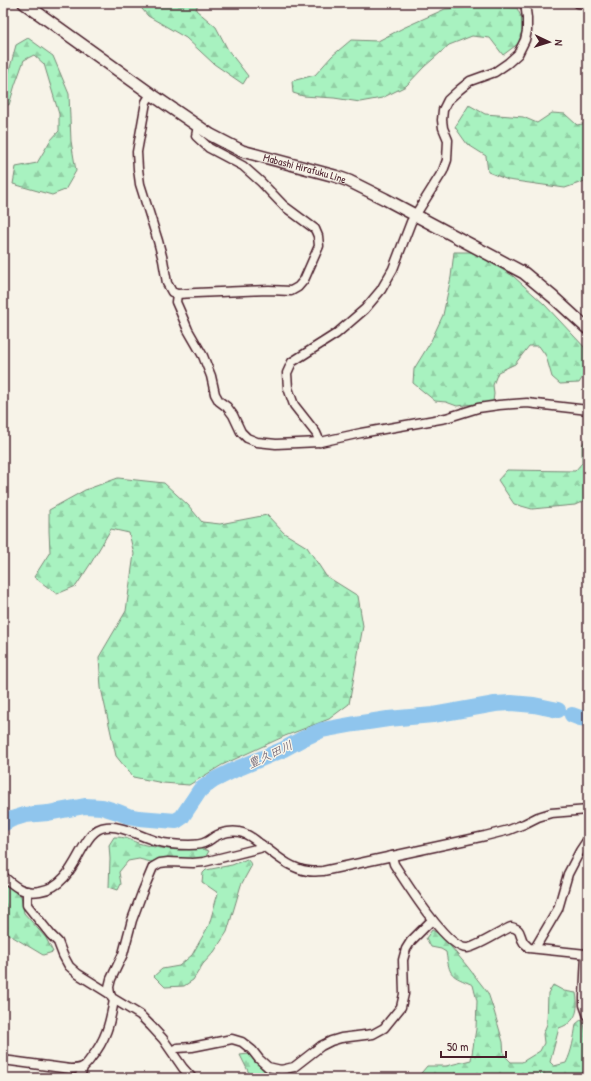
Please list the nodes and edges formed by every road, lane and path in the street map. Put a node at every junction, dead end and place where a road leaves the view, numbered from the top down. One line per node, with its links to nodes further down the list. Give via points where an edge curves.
1 (24, 3): 5 (main road, Mabashi Hirafuku Line)
2 (525, 3): 7 (street, via 527,31 518,54 495,72 470,81 448,100 443,110 443,124 448,140 447,160 443,171)
3 (578, 3): 4 (street)
4 (588, 4)
5 (151, 94): 6 (main road, Mabashi Hirafuku Line); 8 (street, via 146,102 137,152 138,169 167,283 172,292)
6 (198, 126): 7 (main road, Mabashi Hirafuku Line, via 242,151 349,181); 8 (street, via 196,136 209,148 243,166 284,206 315,229 319,246 304,280 291,291)
7 (415, 214): 9 (main road, Mabashi Hirafuku Line, via 524,273); 11 (street, via 393,269 381,290 365,309 336,334 292,362 287,373 288,388 294,405)
8 (177, 294): 11 (street, via 176,302 212,376 215,394 233,415 241,432 257,442)
9 (588, 329)
10 (588, 410): 11 (street, via 527,404 499,405 478,408 446,418 361,432)
11 (320, 442)
12 (588, 810): 15 (street, via 551,813 509,830)
13 (588, 839): 19 (street, via 568,874 558,909)
14 (262, 845): 15 (street, via 281,860 309,871); 17 (street, via 237,832 224,833 207,842 188,845 155,841 117,828 102,827 95,830 87,840 75,863 58,885 36,892); 20 (street, via 260,848 204,862 168,862 153,867 132,920 123,954 111,979 109,987)
15 (392, 856): 18 (street, via 394,864)
16 (3, 876): 17 (street, via 20,890)
17 (26, 891): 20 (street, via 27,904 58,942 70,966)
18 (433, 921): 19 (street, via 452,941 467,948 511,926 517,928 529,948); 22 (street, via 424,927 406,949 401,1007 384,1028 373,1034 331,1041 294,1067 281,1070 268,1067 242,1042 232,1040 177,1048)
19 (535, 948): 21 (street, via 586,954 584,1005)
20 (112, 997): 22 (street, via 140,1015); 24 (street, via 110,1024 106,1034 96,1053)
21 (588, 1016)
22 (172, 1051): 26 (street)
23 (3, 1060): 24 (street, via 70,1069)
24 (83, 1067): 25 (street)
25 (79, 1078)
26 (192, 1078)

